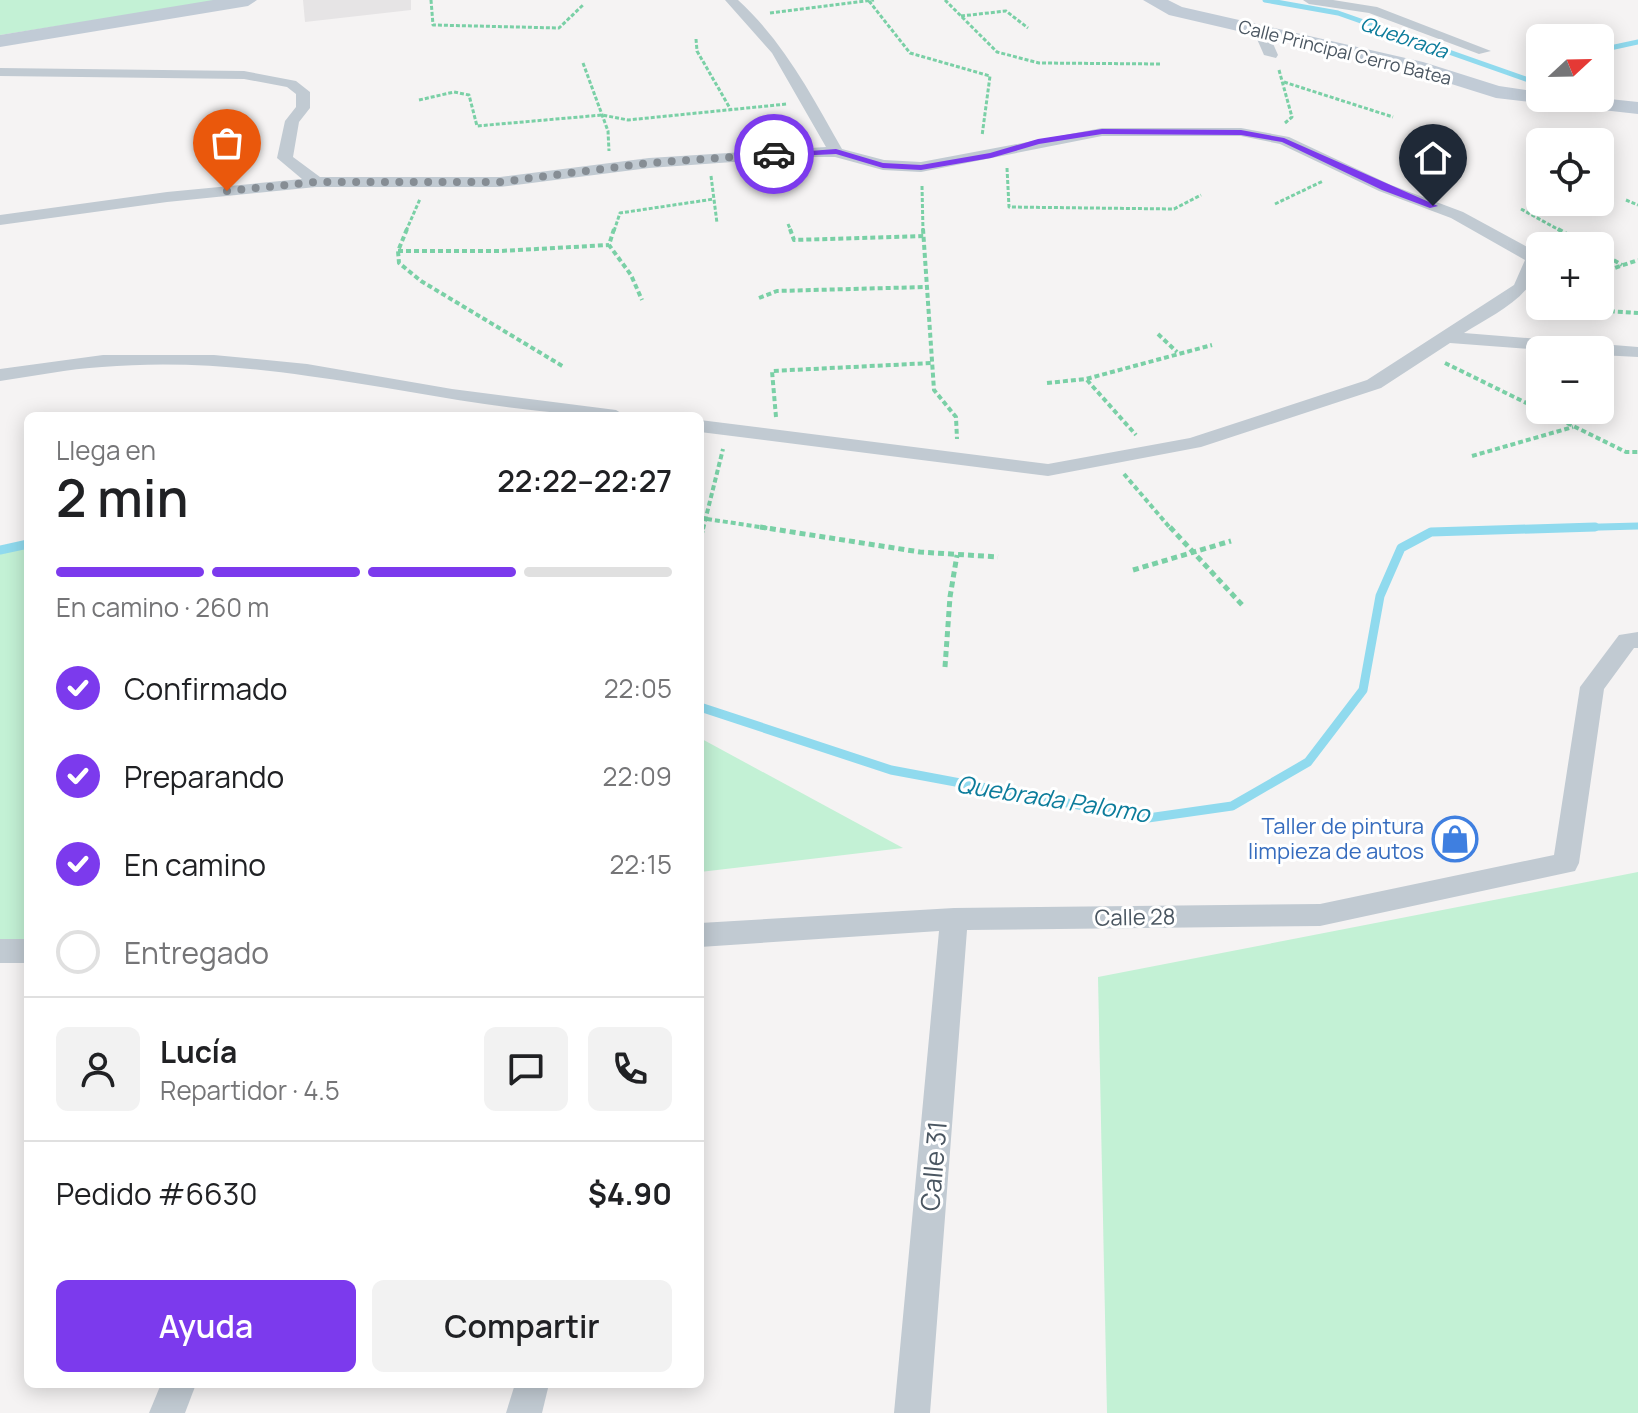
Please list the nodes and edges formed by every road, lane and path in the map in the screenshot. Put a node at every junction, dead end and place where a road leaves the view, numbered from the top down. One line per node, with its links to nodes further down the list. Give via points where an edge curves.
1 (248, 0): 18 (street)
2 (431, 0): 11 (path, via 433,25 509,29 559,28)
3 (731, 0): 13 (street)
4 (874, 0): 8 (path)
5 (945, 0): 14 (path)
6 (1152, 0): 16 (street, Calle Principal Cerro Batea, via 1176,11)
7 (1309, 0): 12 (street)
8 (869, 1): 9 (path); 36 (path, via 910,53 990,76)
9 (846, 2): 13 (path)
10 (1394, 3): 12 (street)
11 (583, 5)
12 (1372, 10): 19 (street)
13 (749, 15): 27 (street, via 775,44)
14 (960, 16): 15 (path, via 1006,11); 22 (path, via 997,52 1039,63)
15 (1028, 28)
16 (1260, 30): 20 (street); 25 (street, Calle Principal Cerro Batea)
17 (696, 39): 30 (path, via 697,51)
18 (0, 41)
19 (1484, 51)
20 (1271, 55): 24 (path)
21 (583, 63): 31 (path)
22 (1160, 64)
23 (0, 72): 41 (street, via 244,75 291,84 303,92 303,108 292,121 285,158)
24 (1284, 82): 32 (path); 33 (path, via 1292,117)
25 (1526, 96)
26 (419, 100): 31 (path, via 454,92 469,95 477,126)
27 (808, 101): 30 (path); 35 (street)
28 (1614, 106): 29 (street, Calle Principal Cerro Batea)
29 (1638, 108)
30 (731, 110): 31 (path, via 628,120)
31 (602, 115): 39 (path)
32 (1393, 117)
33 (1269, 135): 34 (street, via 1102,132); 40 (street)
34 (1007, 151): 36 (street); 43 (path, via 1009,207 1174,209)
35 (836, 152): 37 (street); 38 (street, via 883,165)
36 (980, 156): 38 (street)
37 (709, 159): 39 (street); 44 (path)
38 (921, 167): 53 (path)
39 (610, 168): 42 (street, via 500,182)
40 (1345, 170): 46 (path); 63 (street, via 1457,215 1534,258 1521,288)
41 (316, 182): 42 (street); 49 (street)
42 (426, 183): 55 (path)
43 (1201, 195)
44 (714, 199): 50 (path); 54 (path, via 620,213)
45 (1626, 200): 47 (path)
46 (1275, 204)
47 (1638, 205)
48 (1521, 209): 52 (path)
49 (0, 220)
50 (717, 223)
51 (788, 224): 53 (path, via 794,240)
52 (1563, 232)
53 (924, 236): 60 (path)
54 (609, 245): 55 (path); 62 (path)
55 (398, 251): 72 (path, via 399,263 421,281)
56 (1614, 260): 58 (path)
57 (1638, 260): 58 (path)
58 (1623, 265): 59 (path)
59 (1614, 268)
60 (925, 287): 61 (path, via 777,291); 71 (path)
61 (759, 298)
62 (642, 300)
63 (1497, 304): 64 (path); 66 (street)
64 (1638, 313)
65 (1158, 334): 68 (path)
66 (1446, 337): 69 (street); 70 (street)
67 (1212, 345): 68 (path)
68 (1177, 352): 74 (path)
69 (1638, 352)
70 (1422, 353): 78 (path); 81 (street, via 1374,384 1194,443)
71 (932, 363): 80 (path, via 772,371); 83 (path, via 934,390 956,417)
72 (564, 367)
73 (0, 375): 76 (street, via 103,361 214,361)
74 (1086, 379): 75 (path); 81 (path)
75 (1047, 383)
76 (585, 412)
77 (704, 426): 79 (street)
78 (1573, 427): 82 (path, via 1626,452); 84 (path)
79 (728, 429): 80 (street); 86 (path)
80 (778, 434): 83 (street)
81 (1149, 451): 85 (street)
82 (1638, 452)
83 (957, 456): 85 (street, via 1048,470)
84 (1472, 456)
85 (1110, 458): 89 (path)
86 (707, 519): 87 (path); 90 (path)
87 (704, 526)
88 (1231, 541): 89 (path)
89 (1191, 552): 92 (path); 93 (path)
90 (957, 555): 91 (path); 95 (path)
91 (998, 557)
92 (1133, 570)
93 (1244, 607)
94 (1638, 640): 96 (street, Calle 28, via 1627,641 1592,687 1566,863 1320,915)
95 (945, 667)
96 (954, 919): 97 (street, Calle 28); 104 (street, Calle 31)
97 (704, 935)
98 (0, 951): 99 (street)
99 (24, 951)
100 (177, 1388): 102 (street)
101 (531, 1388): 103 (street)
102 (167, 1413)
103 (524, 1413)
104 (912, 1413)

